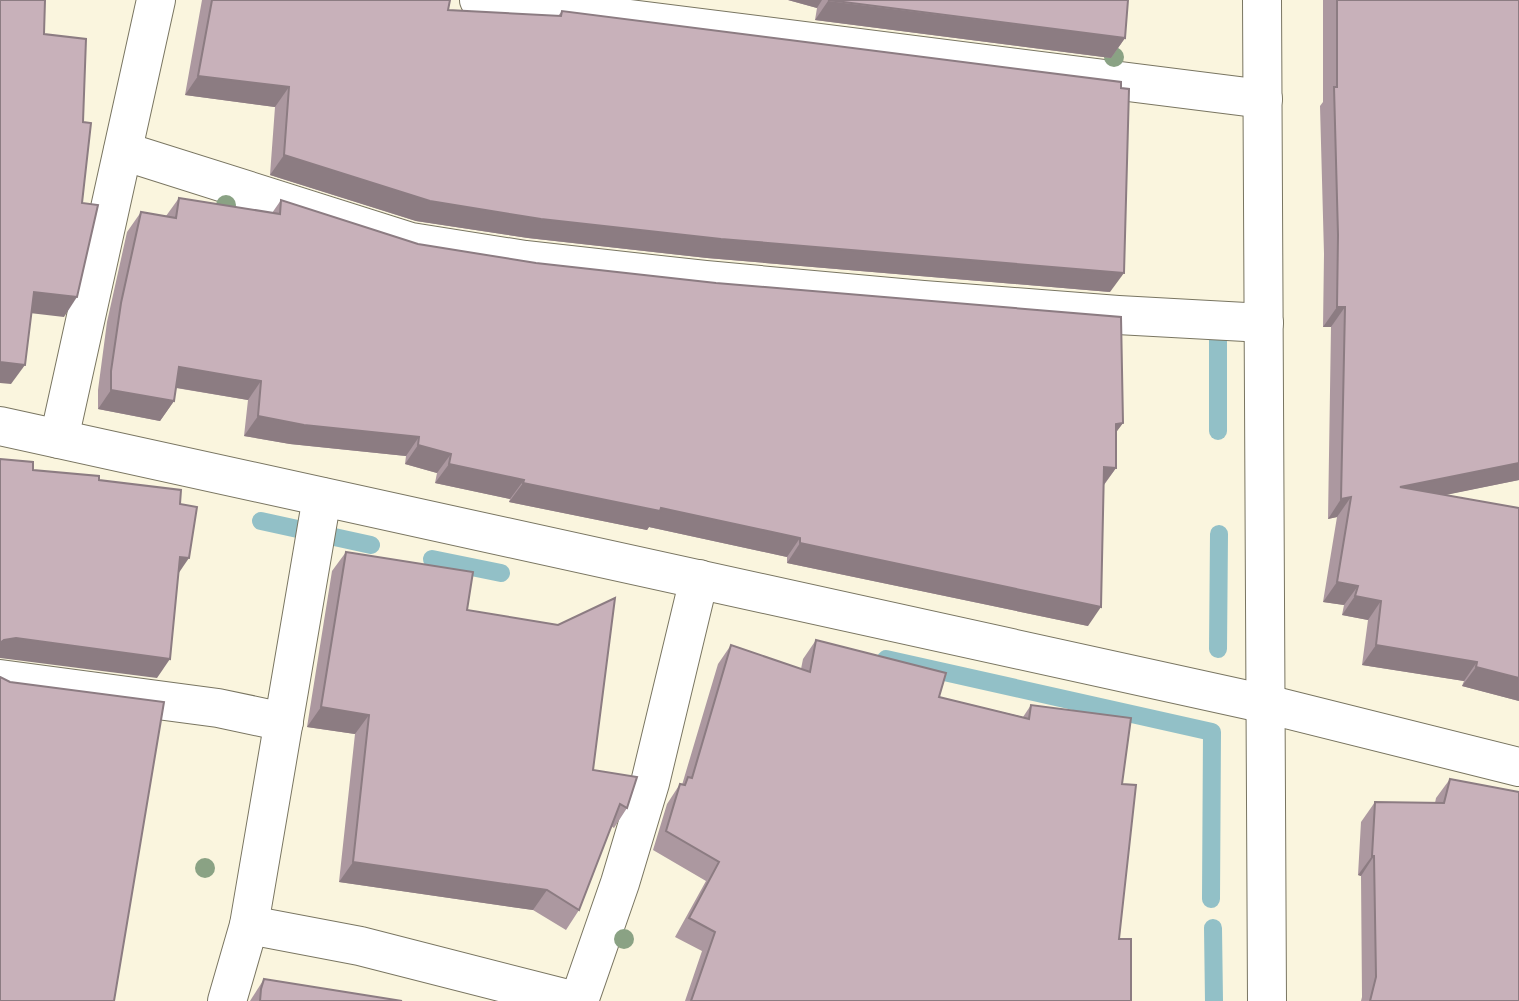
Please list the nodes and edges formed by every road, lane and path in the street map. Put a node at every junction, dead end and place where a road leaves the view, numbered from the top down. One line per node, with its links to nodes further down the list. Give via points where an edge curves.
1 (156, 0): 6 (street)
2 (479, 0): 4 (street)
3 (1262, 0): 5 (street)
4 (523, 3): 5 (street)
5 (1263, 100): 7 (street)
6 (124, 151): 7 (street, via 411,242 526,260 923,300); 9 (street)
7 (1264, 323): 13 (street)
8 (0, 426): 9 (street)
9 (60, 439): 10 (street)
10 (322, 497): 11 (street); 14 (street)
11 (699, 579): 13 (street); 18 (street, via 650,783)
12 (0, 680): 14 (street, via 218,708)
13 (1266, 704): 15 (street); 19 (street)
14 (284, 722): 16 (street)
15 (1519, 767)
16 (249, 925): 17 (street); 18 (street, via 360,946)
17 (227, 1001)
18 (577, 1001)
19 (1267, 1001)

